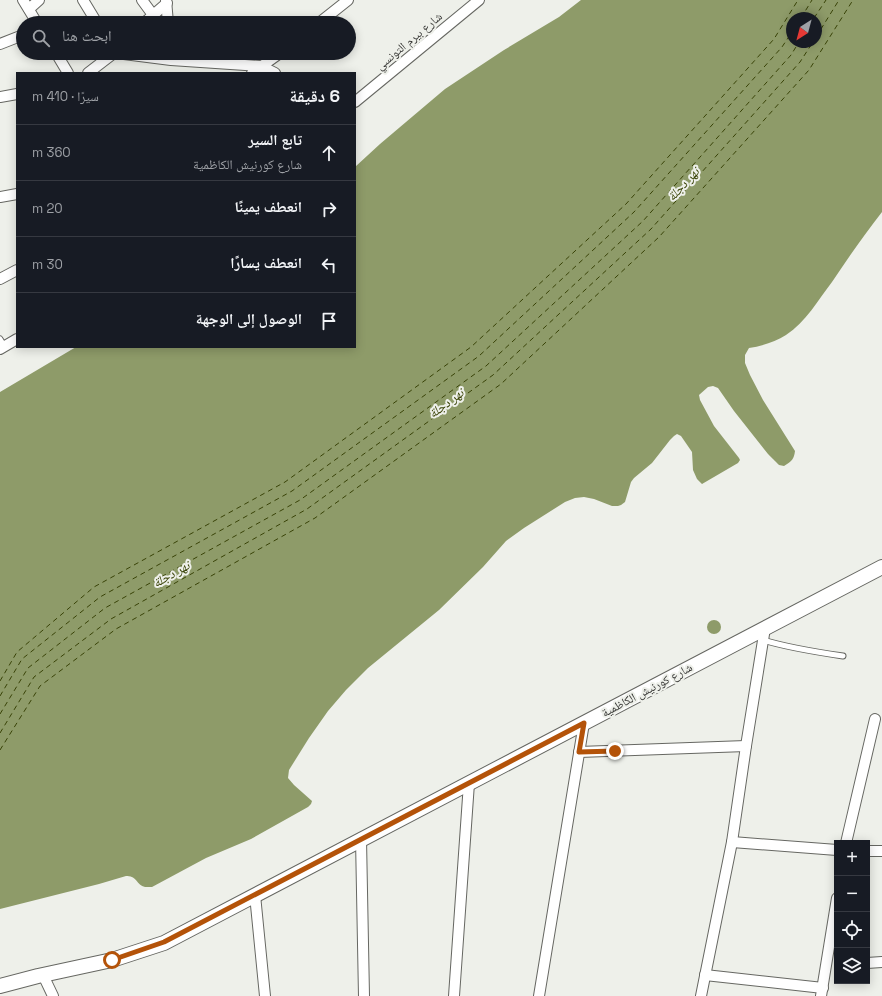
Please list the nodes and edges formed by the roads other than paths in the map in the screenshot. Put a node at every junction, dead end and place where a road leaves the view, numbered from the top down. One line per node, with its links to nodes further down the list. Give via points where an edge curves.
1 (39, 0): 7 (street)
2 (83, 0): 10 (street)
3 (142, 0): 8 (street)
4 (348, 0): 12 (street)
5 (477, 0): 26 (street, شارع بيرم التونسي)
6 (166, 1): 8 (street); 11 (street)
7 (26, 4): 9 (street)
8 (153, 15)
9 (33, 16)
10 (93, 16)
11 (167, 16)
12 (328, 16)
13 (16, 38): 14 (street)
14 (0, 44)
15 (60, 60): 20 (street)
16 (106, 60): 21 (street)
17 (207, 60): 19 (street)
18 (269, 60): 19 (street)
19 (260, 66): 22 (street); 23 (street)
20 (67, 72)
21 (89, 72)
22 (253, 72)
23 (273, 72)
24 (16, 94): 25 (street)
25 (0, 97)
26 (356, 101)
27 (16, 194): 28 (street)
28 (0, 197)
29 (16, 271): 30 (street)
30 (0, 279)
31 (16, 339): 32 (street)
32 (2, 345)
33 (882, 567): 35 (street, شارع كورنيش الكاظمية)
34 (882, 578): 35 (street, شارع كورنيش الكاظمية)
35 (855, 581): 36 (street, شارع كورنيش الكاظمية)
36 (764, 634): 37 (lane, via 781,645); 39 (street, شارع كورنيش الكاظمية); 40 (street)
37 (843, 656)
38 (875, 719): 44 (street)
39 (584, 723): 41 (street); 42 (street, شارع كورنيش الكاظمية)
40 (746, 746): 41 (street); 45 (street)
41 (579, 752): 62 (street)
42 (469, 783): 43 (street, شارع كورنيش الكاظمية); 61 (street)
43 (361, 839): 49 (street, شارع كورنيش الكاظمية); 60 (street)
44 (847, 840)
45 (732, 842): 46 (street); 55 (street)
46 (834, 850)
47 (870, 851): 48 (street)
48 (882, 851)
49 (255, 895): 54 (street, شارع كورنيش الكاظمية, via 164,942 112,960); 59 (street)
50 (836, 912): 53 (street)
51 (870, 962): 52 (street)
52 (882, 962)
53 (832, 963): 57 (street)
54 (43, 975): 56 (street, شارع كورنيش الكاظمية); 58 (street)
55 (705, 975): 57 (street); 63 (street)
56 (0, 986)
57 (822, 992)
58 (53, 996)
59 (265, 996)
60 (364, 996)
61 (454, 996)
62 (539, 996)
63 (701, 996)

